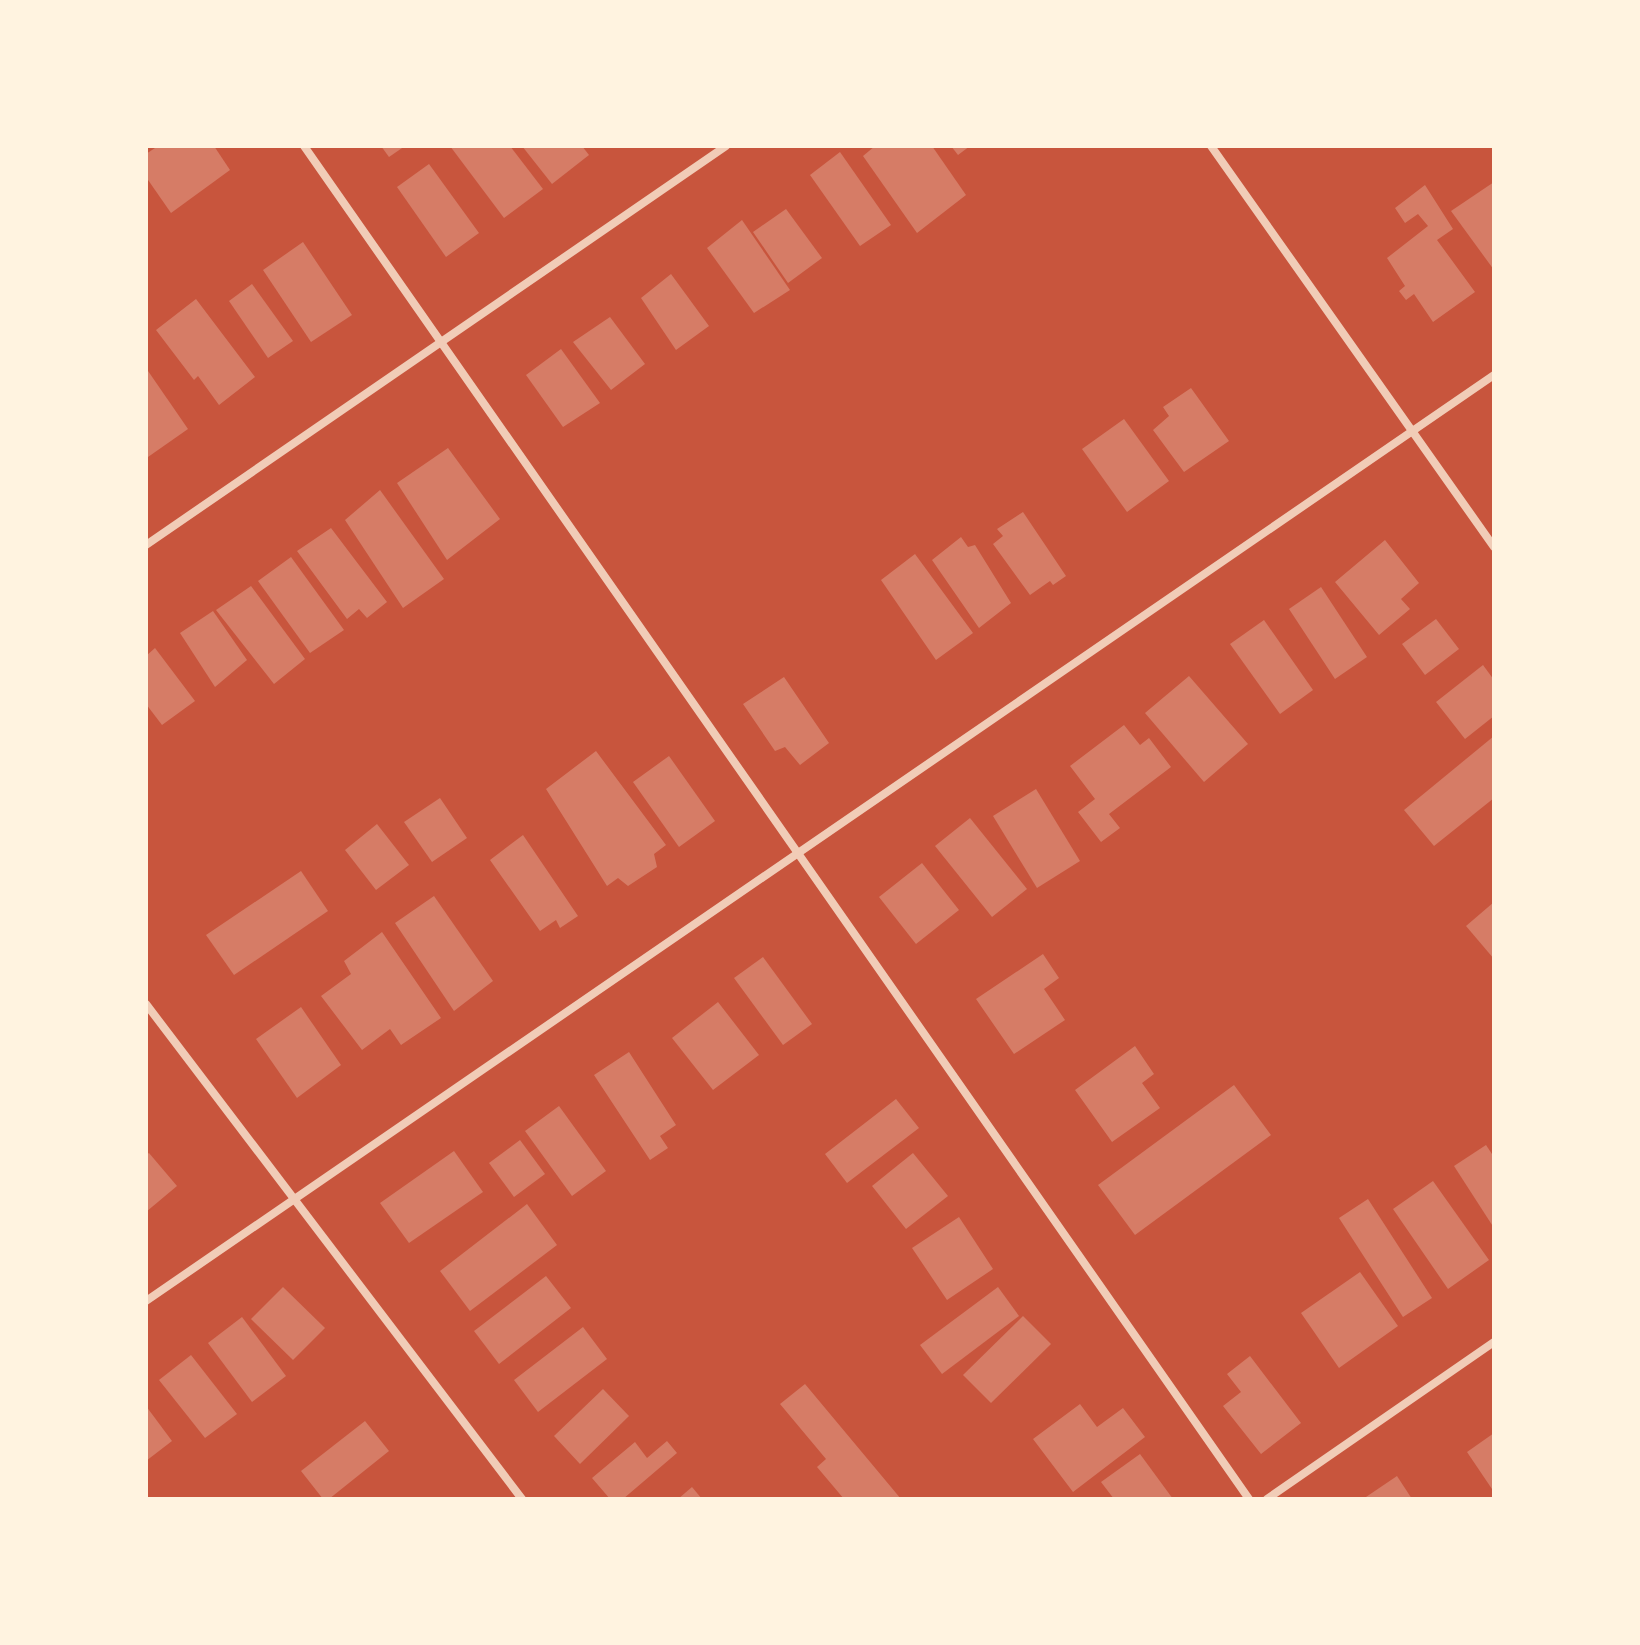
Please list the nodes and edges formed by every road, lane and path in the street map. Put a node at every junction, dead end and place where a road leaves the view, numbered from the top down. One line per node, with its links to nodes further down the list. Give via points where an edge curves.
1 (304, 146): 4 (street)
2 (726, 146): 4 (street)
3 (1211, 146): 6 (street)
4 (441, 342): 7 (street); 9 (street)
5 (1494, 375): 6 (street)
6 (1412, 431): 8 (street); 9 (street)
7 (146, 545)
8 (1494, 547)
9 (798, 853): 11 (street); 15 (street)
10 (146, 1004): 11 (street)
11 (294, 1199): 12 (street); 14 (street)
12 (146, 1301)
13 (1494, 1342): 16 (street)
14 (522, 1499)
15 (1249, 1499)
16 (1267, 1499)

